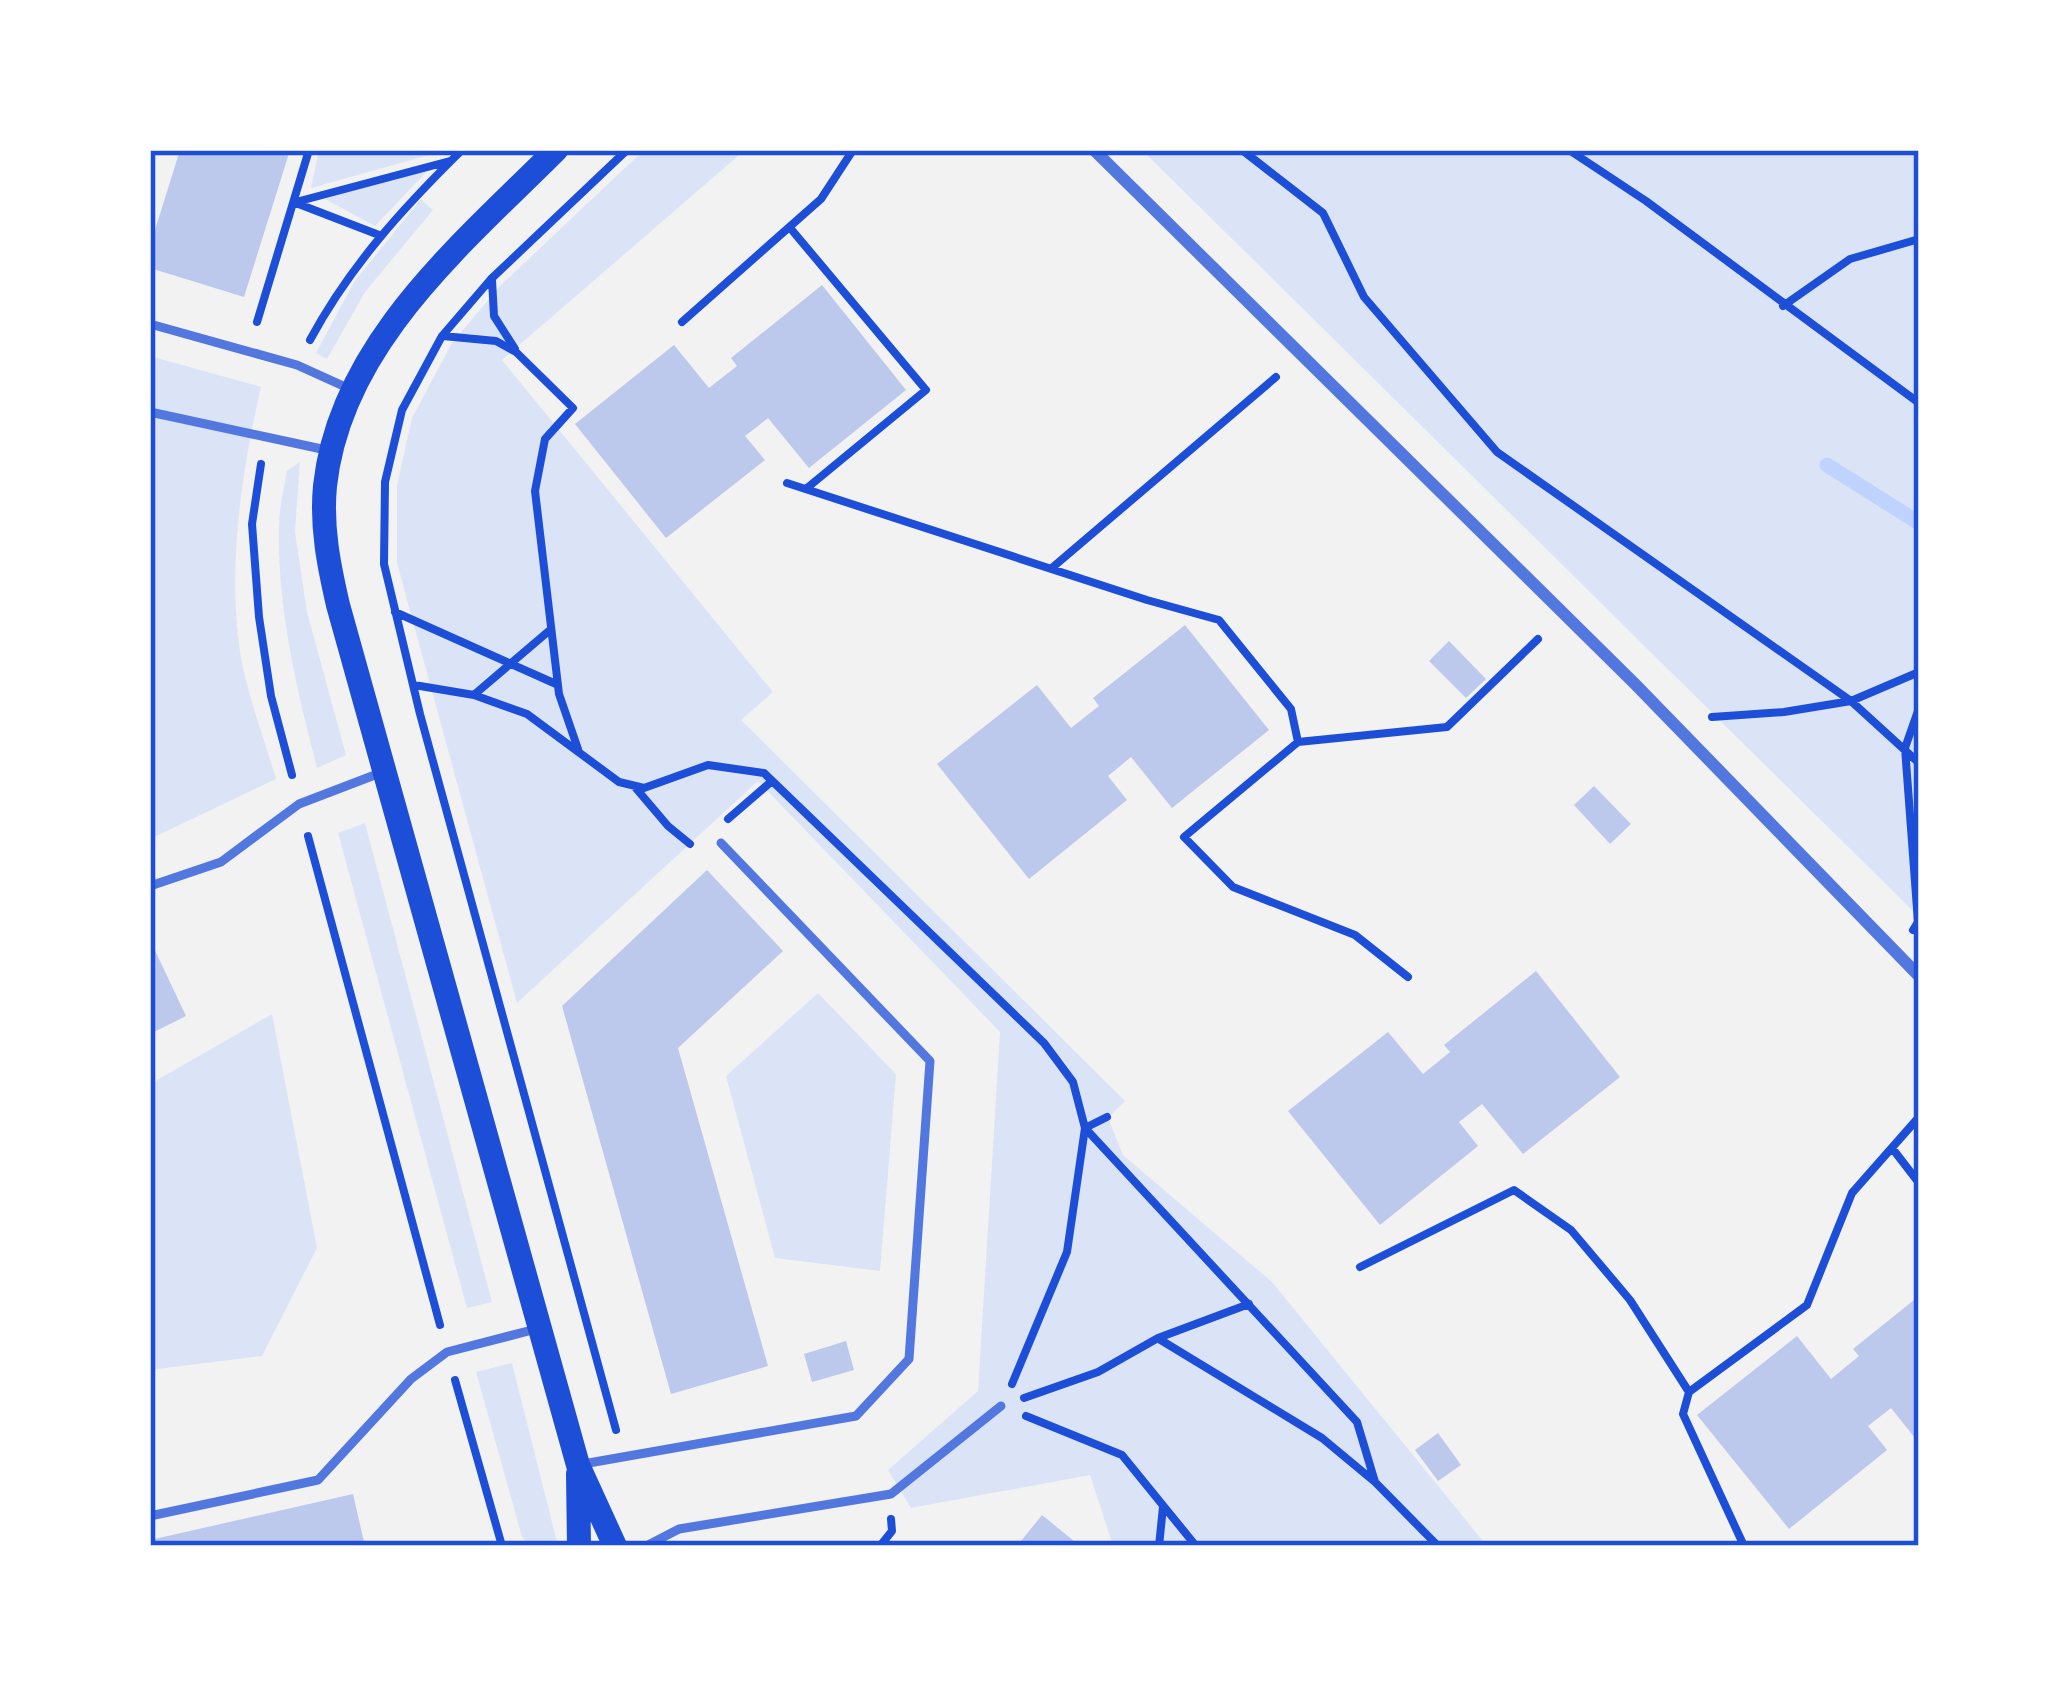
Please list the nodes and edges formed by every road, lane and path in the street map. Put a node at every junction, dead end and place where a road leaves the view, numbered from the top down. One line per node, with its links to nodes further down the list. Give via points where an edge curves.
1 (309, 150): 10 (path)
2 (462, 150): 9 (path)
3 (556, 150): 23 (main road, via 460,244)
4 (627, 150): 14 (path)
5 (853, 150): 11 (path)
6 (1094, 150): 40 (street)
7 (1243, 150): 38 (path, via 1323,213 1364,296 1497,452)
8 (1569, 150): 15 (path)
9 (451, 160): 10 (path); 12 (path)
10 (295, 202): 12 (path); 19 (path)
11 (791, 229): 16 (path); 29 (path, via 926,390)
12 (379, 235): 21 (path)
13 (1919, 239): 15 (path, via 1850,259)
14 (491, 278): 18 (path); 20 (path, via 494,316)
15 (1783, 306): 24 (path)
16 (682, 322)
17 (150, 324): 19 (lane)
18 (442, 336): 20 (path, via 496,341); 31 (path, via 402,410 385,482 384,564)
19 (248, 352): 21 (lane)
20 (516, 352): 32 (path, via 573,408 545,439 536,491)
21 (297, 364): 23 (lane)
22 (1276, 377): 30 (path)
23 (350, 389): 27 (main road)
24 (1919, 403)
25 (150, 412): 26 (lane)
26 (264, 438): 27 (lane); 47 (path, via 252,524 259,617)
27 (331, 451): 45 (main road, via 326,546)
28 (787, 483): 29 (path)
29 (806, 489): 30 (path)
30 (1052, 568): 41 (path, via 1219,620 1291,709)
31 (395, 611): 34 (path); 65 (path)
32 (550, 630): 34 (path); 36 (path)
33 (1538, 639): 41 (path, via 1447,728)
34 (514, 663): 36 (path); 37 (path)
35 (1919, 672): 38 (path)
36 (557, 685): 43 (path)
37 (474, 695)
38 (1851, 701): 40 (path); 42 (path)
39 (1919, 708): 42 (path)
40 (1675, 725): 51 (street)
41 (1298, 742): 53 (path, via 1184,837 1233,886 1355,935)
42 (1905, 748): 44 (path); 51 (path, via 1918,922)
43 (580, 753)
44 (1919, 763)
45 (386, 770): 47 (lane); 60 (main road)
46 (633, 785): 49 (path, via 708,858)
47 (299, 803): 50 (lane, via 221,862); 62 (path)
48 (722, 843): 49 (lane)
49 (738, 860): 65 (lane, via 930,1061 909,1359 856,1415)
50 (150, 886)
51 (1896, 954): 52 (street)
52 (1919, 976)
53 (1408, 977)
54 (1108, 1117): 59 (path, via 1085,1128)
55 (1919, 1117): 56 (path)
56 (1892, 1148): 57 (path); 63 (path, via 1852,1193 1807,1305)
57 (1919, 1183)
58 (1360, 1267): 63 (path, via 1514,1190 1571,1230 1630,1300)
59 (1249, 1304): 61 (path); 67 (path, via 1357,1422)
60 (541, 1328): 62 (lane); 66 (main road)
61 (1157, 1338): 64 (path, via 1098,1372); 67 (path, via 1322,1438)
62 (447, 1352): 69 (lane, via 411,1379 318,1480); 71 (path)
63 (1689, 1392): 76 (path, via 1684,1414)
64 (1001, 1406): 70 (lane, via 891,1494 679,1529)
65 (624, 1457): 66 (lane)
66 (578, 1466): 72 (main road); 73 (main road)
67 (1376, 1482): 75 (path)
68 (1163, 1506): 74 (path)
69 (150, 1516)
70 (650, 1544)
71 (502, 1546)
72 (579, 1546)
73 (615, 1546)
74 (1159, 1546)
75 (1438, 1546)
76 (1744, 1546)

